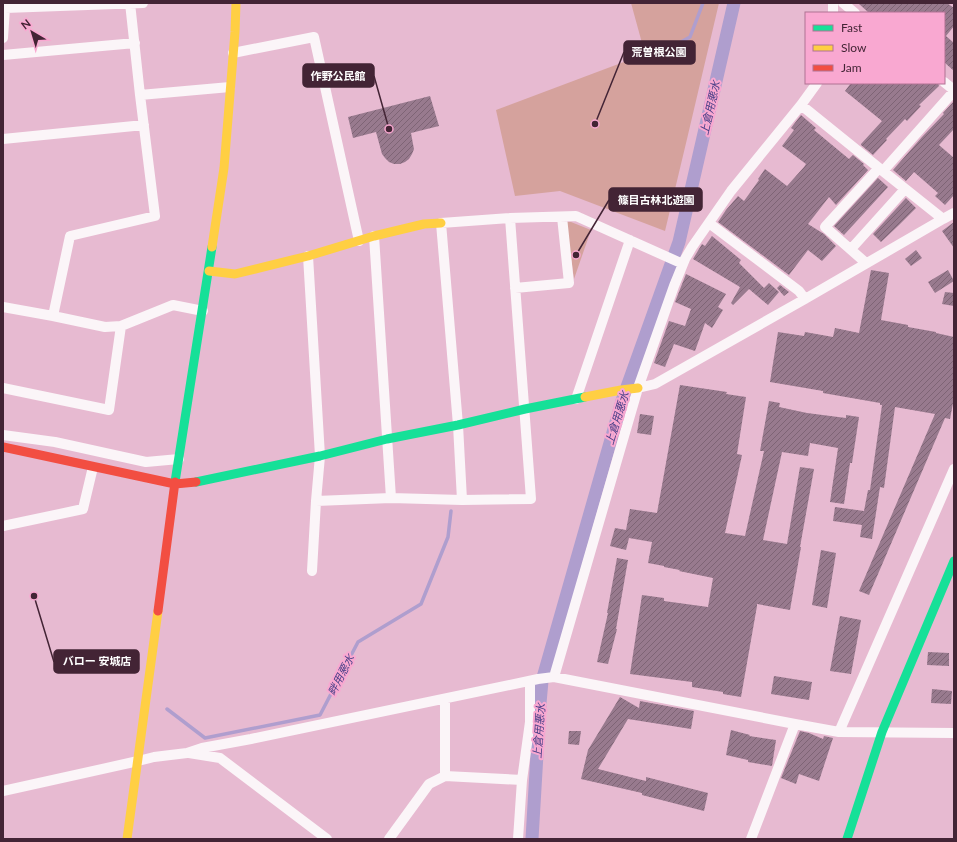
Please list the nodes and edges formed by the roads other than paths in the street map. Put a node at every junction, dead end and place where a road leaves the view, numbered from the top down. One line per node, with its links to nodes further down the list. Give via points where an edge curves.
1 (143, 3): 4 (street)
2 (236, 3): 9 (street)
3 (843, 3): 6 (street)
4 (130, 4): 5 (street); 8 (street)
5 (4, 8): 7 (street)
6 (854, 12)
7 (3, 38)
8 (135, 43): 10 (street); 15 (street)
9 (233, 53): 13 (street); 29 (street, via 314,37)
10 (3, 55)
11 (945, 83): 14 (street)
12 (816, 84): 16 (street)
13 (230, 87): 15 (street); 34 (street, via 224,168)
14 (954, 90): 19 (street)
15 (140, 94): 17 (street)
16 (801, 105): 19 (street); 26 (street, via 731,191)
17 (144, 125): 18 (street); 39 (street, via 155,216 70,236)
18 (3, 139)
19 (881, 170): 20 (street); 30 (street, via 824,227)
20 (905, 188): 24 (street); 30 (street)
21 (954, 213): 24 (street)
22 (562, 217): 23 (street); 28 (street, via 576,216); 35 (street, via 569,283)
23 (510, 218): 25 (street); 35 (street)
24 (943, 219): 32 (street)
25 (440, 223): 27 (street, via 424,224); 45 (street)
26 (709, 223): 33 (street); 36 (street, via 799,291)
27 (374, 236): 29 (street); 47 (street)
28 (630, 240): 33 (street); 43 (street)
29 (359, 241): 31 (street)
30 (851, 249): 32 (street)
31 (308, 256): 34 (street, via 235,274); 49 (street)
32 (866, 263): 36 (street)
33 (683, 264): 42 (street)
34 (209, 271): 38 (street)
35 (516, 288): 44 (street)
36 (805, 299): 42 (street, via 655,384)
37 (3, 307): 39 (street)
38 (203, 311): 40 (street, via 173,305); 50 (street)
39 (53, 316): 40 (street, via 105,328)
40 (121, 326): 41 (street, via 109,410)
41 (3, 388)
42 (638, 388): 43 (street); 60 (street)
43 (576, 399): 44 (street)
44 (525, 409): 45 (street); 55 (street, via 531,499)
45 (458, 425): 47 (street); 55 (street)
46 (3, 435): 50 (street, via 55,442 146,462)
47 (387, 438): 49 (street); 54 (street)
48 (3, 447): 51 (street)
49 (320, 456): 53 (street, via 193,483); 56 (street)
50 (179, 459): 53 (street)
51 (93, 467): 53 (street); 57 (street, via 83,509)
52 (954, 468): 64 (street)
53 (175, 484): 68 (street)
54 (391, 498): 55 (street); 56 (street)
55 (462, 500)
56 (316, 501): 59 (street)
57 (3, 526)
58 (954, 562): 65 (street)
59 (312, 571)
60 (554, 677): 61 (street); 63 (street)
61 (534, 680): 62 (street); 70 (street)
62 (445, 699): 67 (street); 69 (street)
63 (795, 724): 64 (street); 76 (street)
64 (839, 732): 65 (street)
65 (882, 732): 66 (street); 77 (street)
66 (954, 733)
67 (187, 753): 68 (street); 73 (street, via 220,758)
68 (138, 760): 71 (street); 72 (street)
69 (445, 776): 70 (street); 74 (street, via 429,784)
70 (522, 780): 75 (street)
71 (3, 791)
72 (127, 839)
73 (327, 839)
74 (389, 839)
75 (518, 839)
76 (751, 839)
77 (847, 839)

